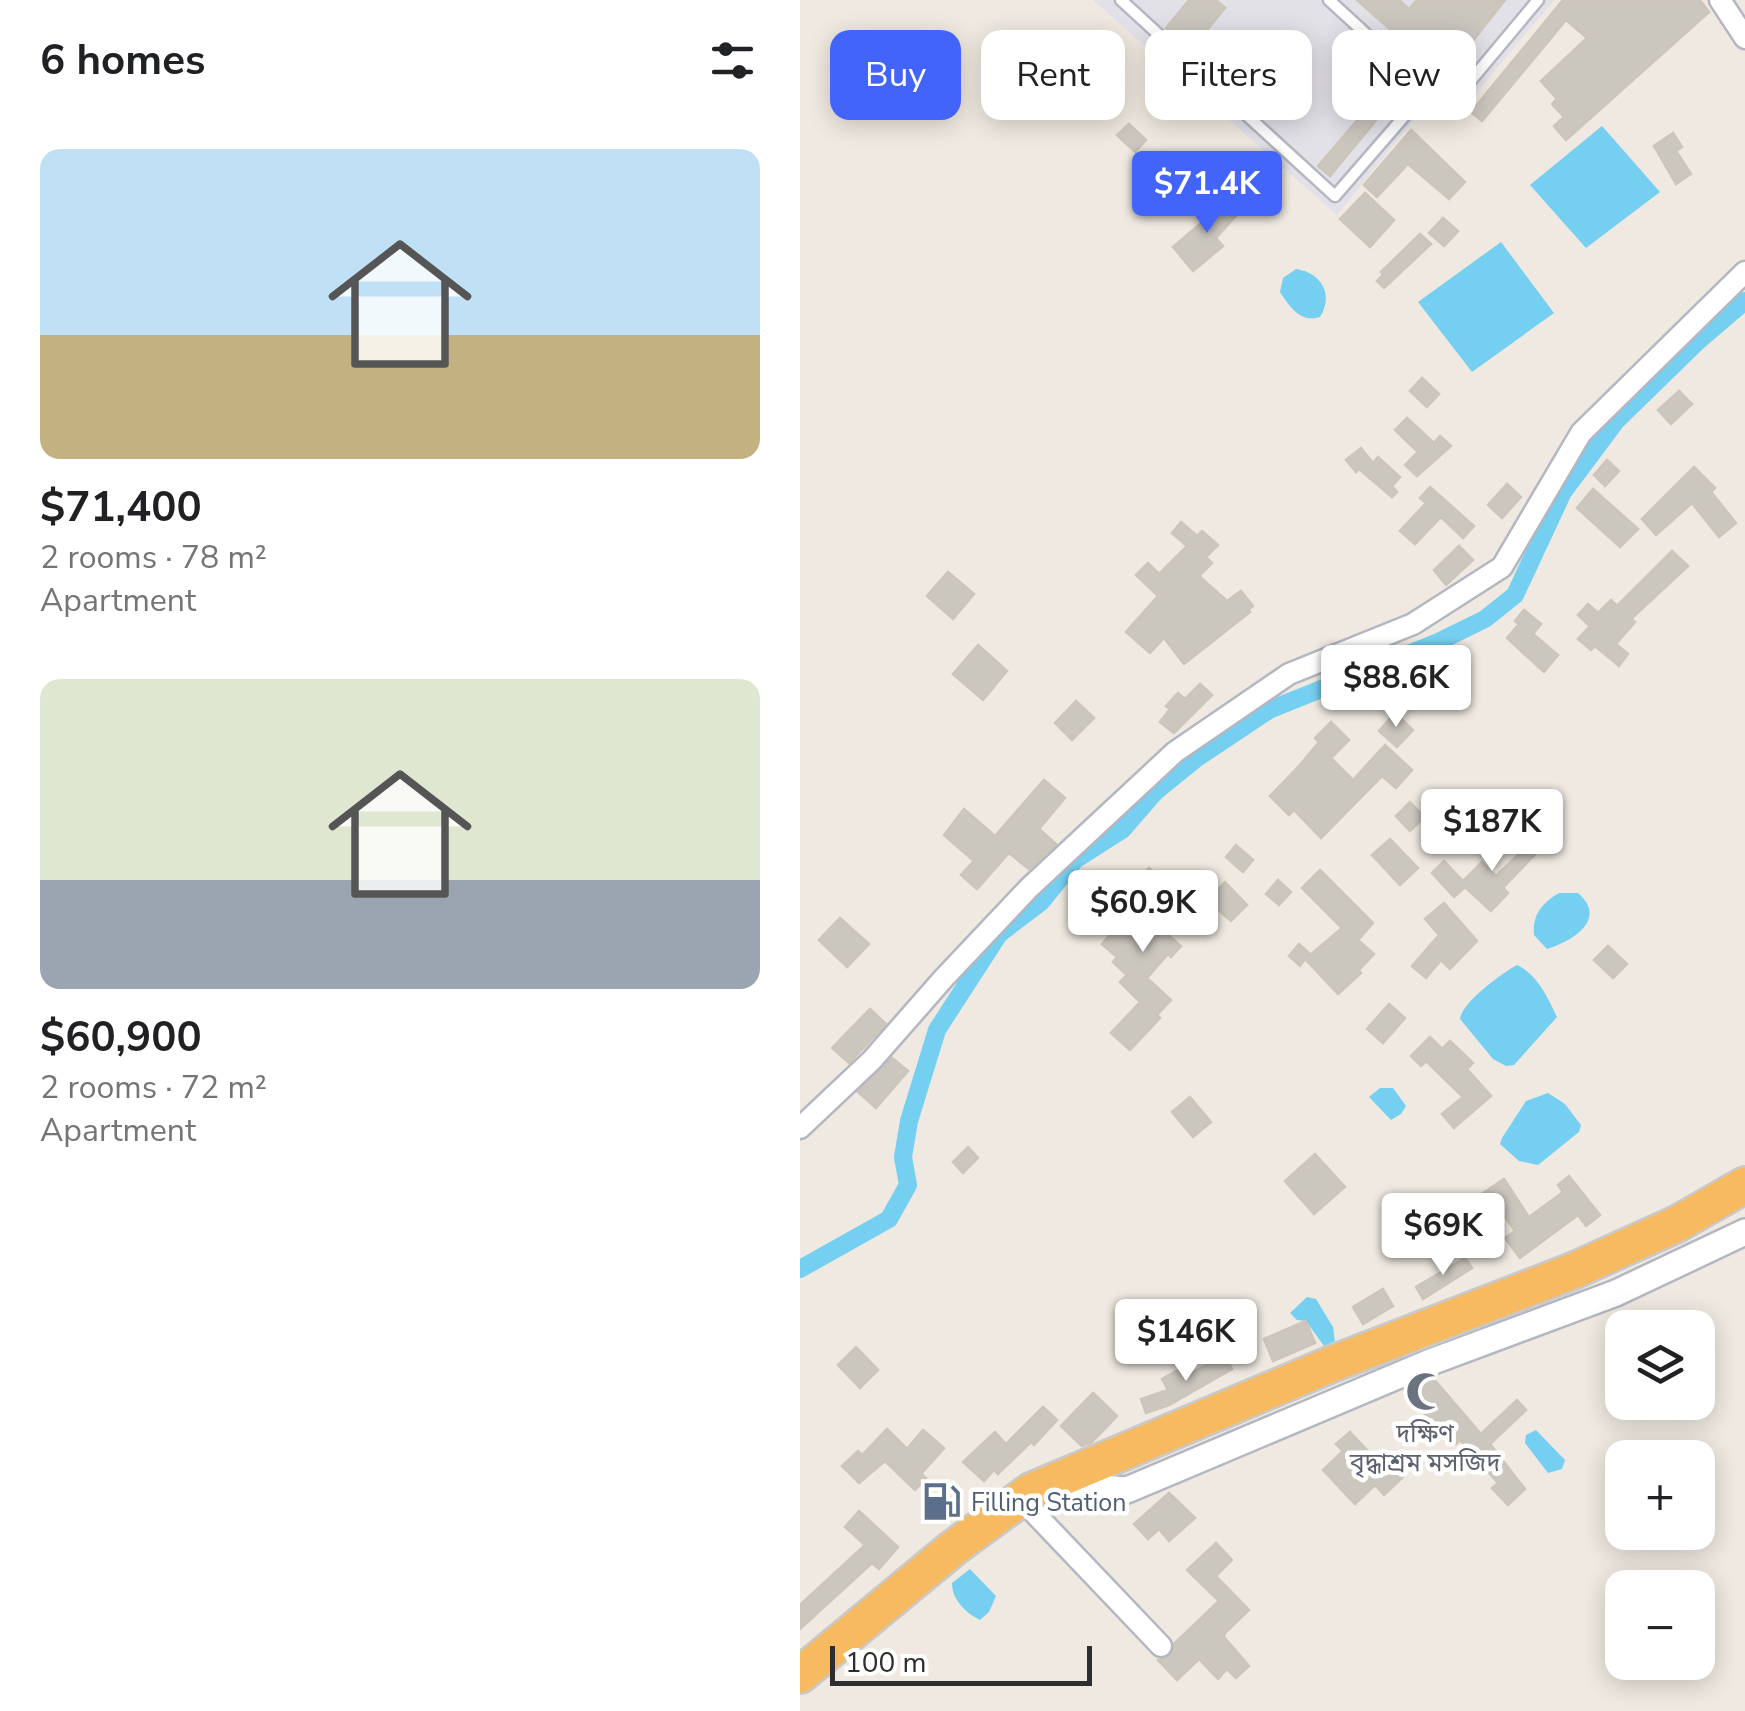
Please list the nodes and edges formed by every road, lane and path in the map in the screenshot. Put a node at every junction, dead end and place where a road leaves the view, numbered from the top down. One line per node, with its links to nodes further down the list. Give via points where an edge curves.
1 (1121, 0): 8 (lane, via 1335,196)
2 (1330, 0): 5 (lane)
3 (1538, 0): 7 (lane)
4 (1720, 0): 6 (street)
5 (1362, 30)
6 (1745, 38)
7 (1476, 75)
8 (1401, 120)
9 (1745, 272): 10 (street, via 1581,434 1502,567 1413,624 1289,674 1175,752 1030,888)
10 (800, 1128)
11 (1745, 1185): 13 (highway, via 1574,1271)
12 (1745, 1232): 13 (street, via 1616,1293 1428,1363 1127,1490)
13 (1054, 1479): 14 (highway)
14 (1020, 1498): 15 (street); 16 (highway)
15 (1161, 1646)
16 (800, 1675)

